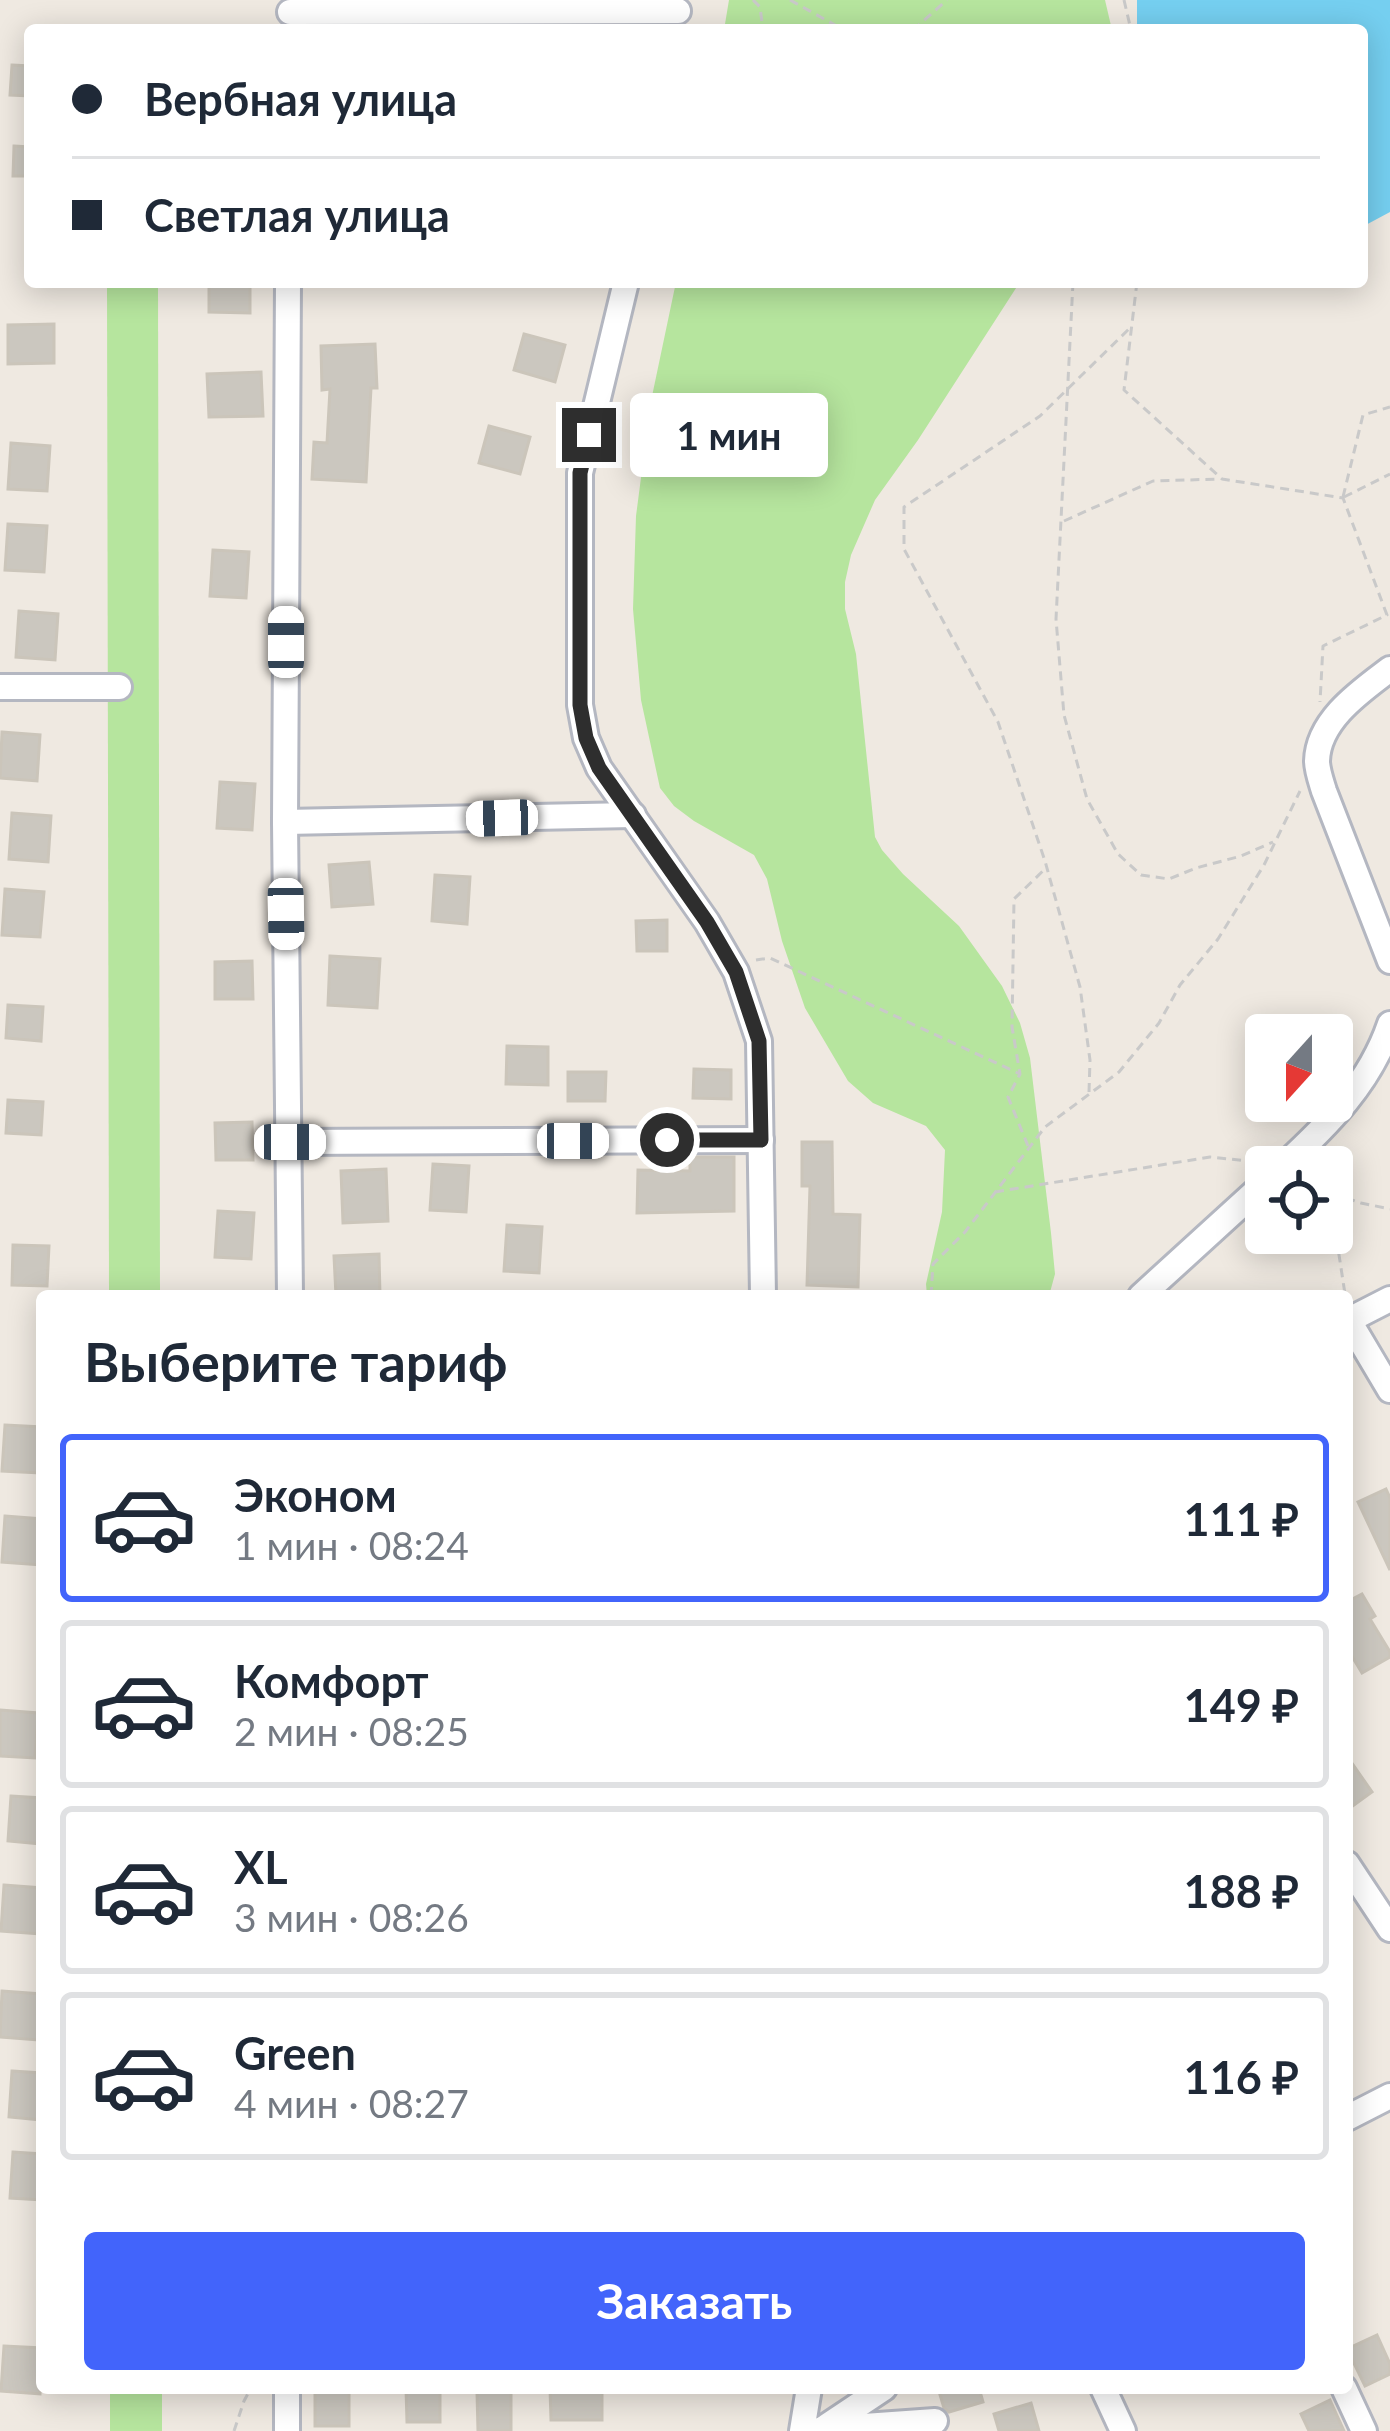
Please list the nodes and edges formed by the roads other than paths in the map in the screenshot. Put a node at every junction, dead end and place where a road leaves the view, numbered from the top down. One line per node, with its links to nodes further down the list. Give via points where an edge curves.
1 (290, 14): 2 (street)
2 (678, 14)
3 (288, 288): 9 (street)
4 (625, 288): 8 (street, via 580,473 580,705 599,768)
5 (1390, 669): 10 (street, via 1330,726 1317,763)
6 (0, 687): 7 (street)
7 (119, 687)
8 (633, 815): 9 (street); 12 (street, via 736,972 759,1041)
9 (285, 823): 13 (street)
10 (1390, 961)
11 (1390, 1024): 14 (street, via 1368,1074)
12 (761, 1140): 13 (street); 17 (street)
13 (290, 1142): 16 (street)
14 (1305, 1146)
15 (1245, 1201): 18 (street)
16 (290, 1290)
17 (763, 1290)
18 (1149, 1290)
19 (1390, 1299): 20 (street)
20 (1353, 1311)
21 (1353, 1324): 22 (street)
22 (1390, 1390)
23 (1353, 1873): 24 (street)
24 (1390, 1929)
25 (1390, 2096): 26 (street)
26 (1353, 2115)
27 (287, 2394): 34 (street)
28 (810, 2394): 33 (street)
29 (874, 2394): 33 (street)
30 (1106, 2394): 35 (street)
31 (1347, 2394): 36 (street)
32 (935, 2421): 33 (street)
33 (815, 2430)
34 (287, 2431)
35 (1123, 2431)
36 (1364, 2431)

